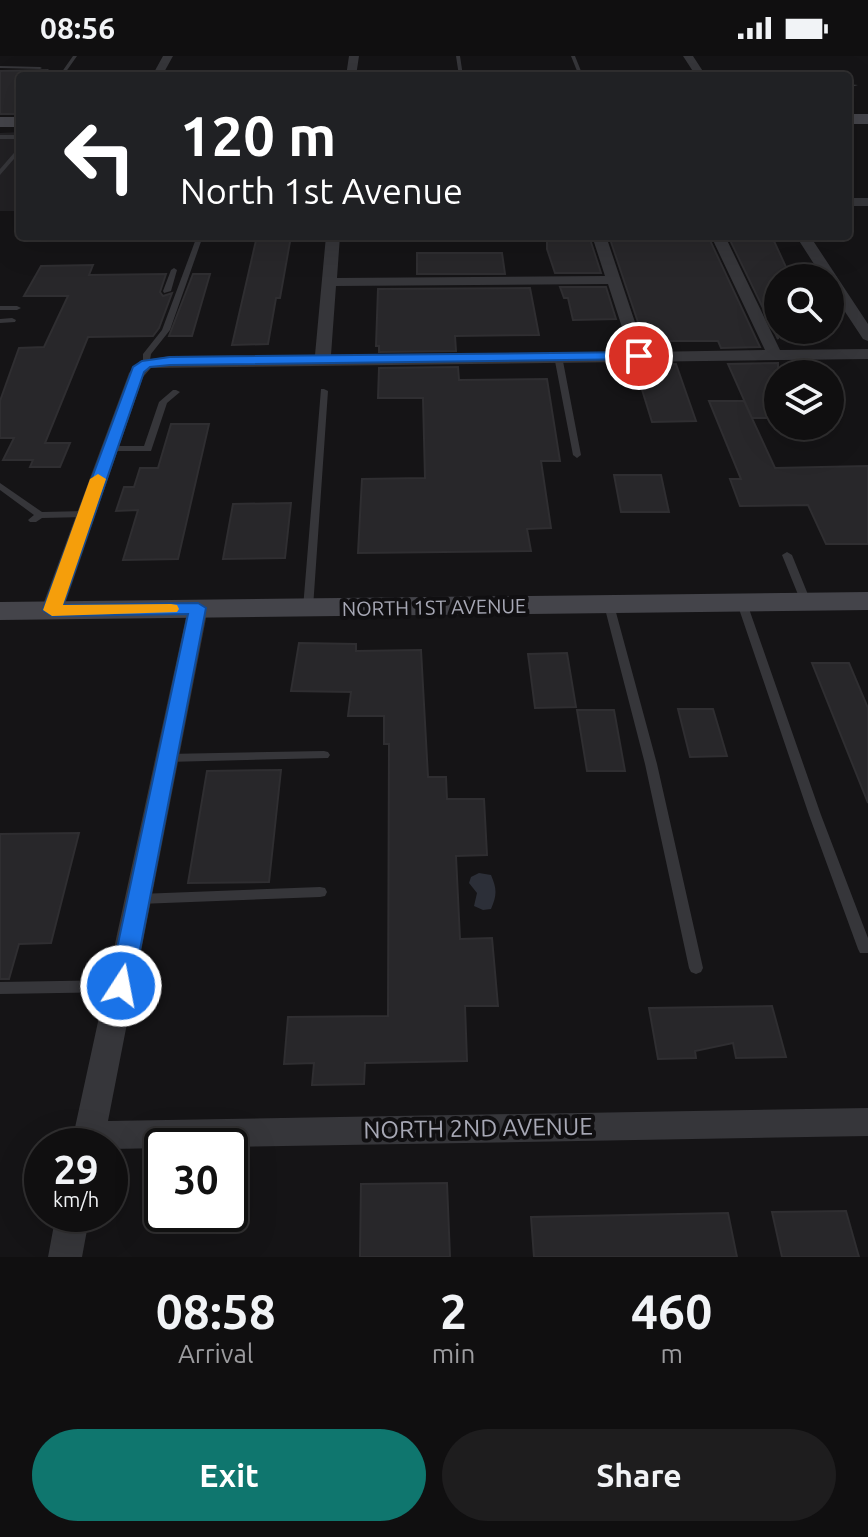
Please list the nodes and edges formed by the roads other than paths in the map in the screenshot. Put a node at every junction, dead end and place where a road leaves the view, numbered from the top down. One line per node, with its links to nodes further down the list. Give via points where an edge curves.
1 (0, 67): 2 (lane)
2 (40, 68)
3 (4, 163): 4 (lane)
4 (0, 173)
5 (199, 240): 24 (lane, via 166,330 147,354)
6 (333, 240): 12 (street)
7 (600, 240): 11 (street)
8 (720, 240): 20 (street)
9 (806, 240): 18 (street)
10 (174, 270): 13 (lane)
11 (612, 280): 12 (street); 22 (street)
12 (329, 282): 23 (street)
13 (167, 291)
14 (0, 308): 15 (lane)
15 (17, 308)
16 (12, 320): 17 (lane)
17 (0, 321)
18 (868, 336)
19 (868, 354): 20 (street)
20 (775, 355): 22 (street)
21 (558, 356): 22 (street); 23 (street); 28 (lane)
22 (639, 356)
23 (323, 358): 24 (street)
24 (146, 364): 27 (street, via 138,370)
25 (324, 391): 37 (lane)
26 (176, 392): 27 (lane, via 163,402 148,449)
27 (108, 449): 30 (street)
28 (577, 455)
29 (0, 486): 30 (lane, via 36,518)
30 (86, 514): 38 (street)
31 (787, 555): 33 (lane)
32 (868, 601): 33 (main road, NORTH 1ST AVENUE)
33 (806, 602): 34 (main road, NORTH 1ST AVENUE)
34 (742, 603): 35 (main road, NORTH 1ST AVENUE); 44 (lane)
35 (609, 605): 37 (main road, NORTH 1ST AVENUE); 45 (lane)
36 (198, 608): 37 (main road, NORTH 1ST AVENUE); 38 (main road, NORTH 1ST AVENUE); 41 (street)
37 (308, 608)
38 (52, 610): 39 (main road, NORTH 1ST AVENUE)
39 (0, 611)
40 (324, 755): 41 (lane)
41 (166, 758): 43 (street)
42 (320, 892): 43 (lane)
43 (138, 899): 46 (street)
44 (865, 949)
45 (696, 968)
46 (121, 986): 47 (lane); 49 (street)
47 (0, 988)
48 (868, 1122): 50 (street, NORTH 2ND AVENUE)
49 (91, 1128)
50 (128, 1140)
51 (70, 1232): 52 (street)
52 (65, 1257)

